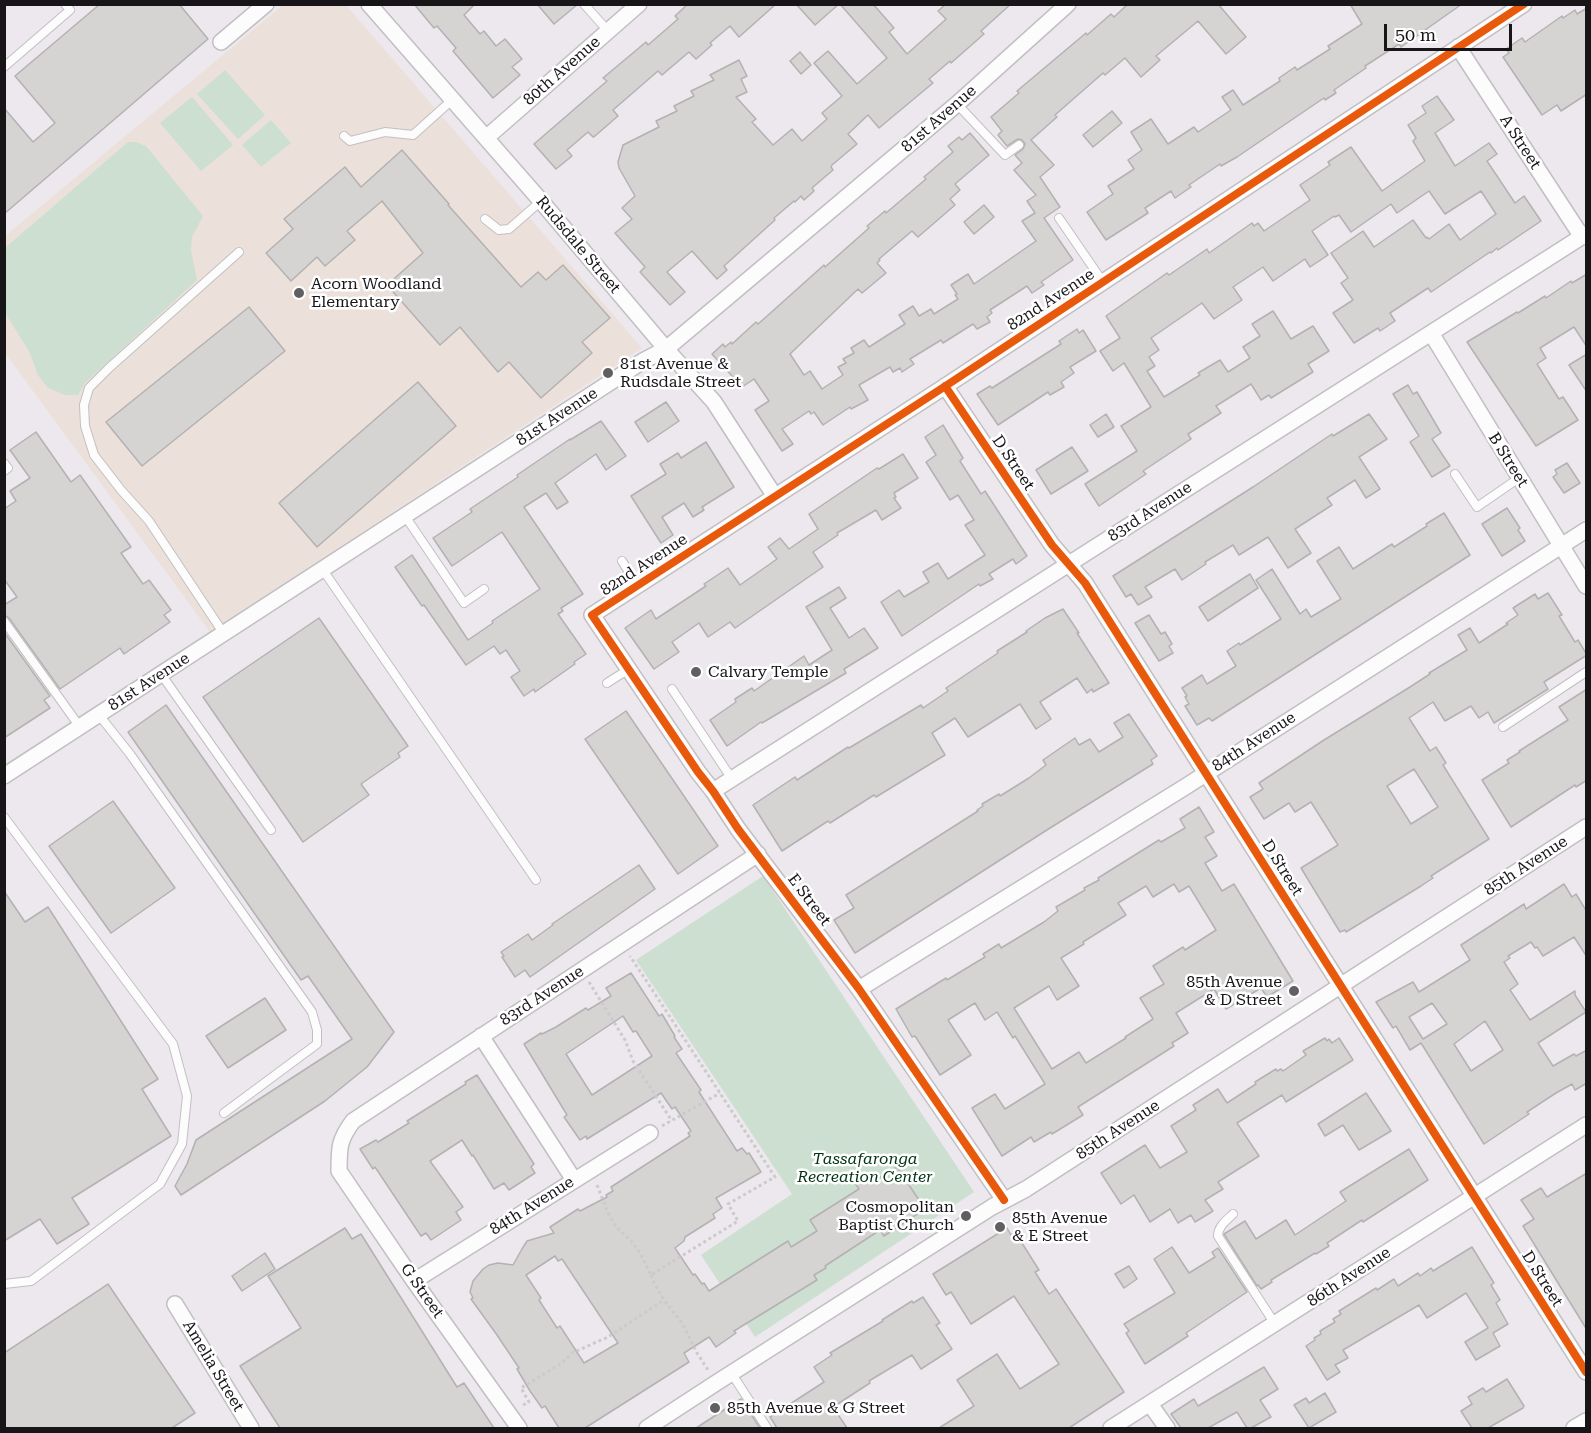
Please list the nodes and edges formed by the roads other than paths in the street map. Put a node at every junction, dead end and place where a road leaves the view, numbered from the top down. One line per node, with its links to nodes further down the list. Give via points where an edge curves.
1 (65, 4): 11 (lane, via 70,10)
2 (266, 4): 9 (street)
3 (369, 4): 12 (street, Rudsdale Street)
4 (584, 4): 8 (lane)
5 (639, 4): 8 (street, 80th Avenue)
6 (1068, 4): 13 (street, 81st Avenue)
7 (1518, 6): 10 (street, 82nd Avenue)
8 (608, 31): 15 (street, 80th Avenue)
9 (221, 42)
10 (1458, 47): 20 (street, A Street); 22 (street, 82nd Avenue)
11 (4, 67)
12 (452, 100): 14 (lane, via 413,135 386,132 350,141); 15 (street, Rudsdale Street)
13 (957, 104): 16 (lane, via 1005,155); 24 (street, 81st Avenue)
14 (344, 136)
15 (486, 138): 17 (street, Rudsdale Street)
16 (1018, 145)
17 (541, 201): 19 (lane, via 509,229 499,230); 24 (street, Rudsdale Street)
18 (1059, 218): 22 (lane)
19 (485, 219)
20 (1584, 235): 23 (street, 83rd Avenue)
21 (239, 252): 42 (lane, via 109,368 90,388 84,405 85,426 94,455 149,521)
22 (1103, 282): 25 (street, 82nd Avenue)
23 (1431, 333): 29 (street, B Street); 35 (street, 83rd Avenue)
24 (666, 350): 30 (street, Rudsdale Street, via 714,402); 31 (street, 81st Avenue, via 643,361)
25 (945, 386): 30 (street, 82nd Avenue); 35 (street, D Street, via 1052,545)
26 (4, 464): 27 (lane, via 8,468)
27 (4, 471)
28 (1455, 474): 29 (lane, via 1477,507)
29 (1520, 478): 33 (street, B Street)
30 (774, 495): 37 (street, 82nd Avenue)
31 (405, 516): 36 (street, 81st Avenue); 39 (lane, via 464,603)
32 (1587, 530): 33 (street, 84th Avenue)
33 (1561, 546): 38 (street, B Street); 51 (street, 84th Avenue)
34 (622, 561): 37 (lane)
35 (1069, 564): 51 (street, D Street, via 1085,583); 53 (street, 83rd Avenue)
36 (322, 570): 42 (street, 81st Avenue); 59 (lane)
37 (637, 585): 40 (street, 82nd Avenue)
38 (1587, 586)
39 (484, 589)
40 (592, 615): 43 (street, E Street)
41 (4, 621): 49 (lane)
42 (224, 634): 45 (street, 81st Avenue)
43 (629, 669): 46 (lane); 54 (street, E Street)
44 (1587, 672): 50 (lane)
45 (161, 674): 48 (street, 81st Avenue); 57 (lane)
46 (607, 683)
47 (672, 688): 53 (lane)
48 (99, 715): 49 (street, 81st Avenue); 63 (lane, via 312,1012 316,1044)
49 (80, 727): 52 (street, 81st Avenue)
50 (1503, 727)
51 (1205, 773): 60 (street, D Street); 61 (street, 84th Avenue)
52 (4, 776)
53 (732, 779): 54 (street, 83rd Avenue)
54 (713, 791): 58 (street, E Street)
55 (4, 817): 72 (lane, via 173,1044 187,1096 182,1144 160,1184 31,1281)
56 (1587, 827): 60 (street, 85th Avenue)
57 (271, 830)
58 (758, 854): 61 (street, E Street); 62 (street, 83rd Avenue)
59 (536, 880)
60 (1341, 985): 68 (street, D Street); 69 (street, 85th Avenue)
61 (859, 989): 69 (street, E Street)
62 (482, 1036): 66 (street, 83rd Avenue, via 353,1121); 67 (street)
63 (224, 1113)
64 (1587, 1125): 68 (street, 86th Avenue)
65 (650, 1133): 67 (street, 84th Avenue)
66 (339, 1149): 71 (street, G Street, via 339,1171)
67 (574, 1180): 71 (street, 84th Avenue)
68 (1475, 1197): 74 (street, 86th Avenue); 75 (street, D Street)
69 (1004, 1200): 76 (street, 85th Avenue)
70 (1233, 1214): 74 (lane, via 1222,1224 1218,1236)
71 (414, 1281): 80 (street, G Street)
72 (4, 1284)
73 (175, 1304): 79 (street, Amelia Street)
74 (1275, 1324): 77 (street, 86th Avenue)
75 (1587, 1372)
76 (732, 1374): 81 (street, 85th Avenue); 82 (lane)
77 (1150, 1404): 83 (street, 86th Avenue); 84 (street)
78 (1587, 1421): 85 (street)
79 (251, 1428)
80 (519, 1428)
81 (647, 1428)
82 (767, 1428)
83 (1112, 1428)
84 (1167, 1428)
85 (1574, 1428)

